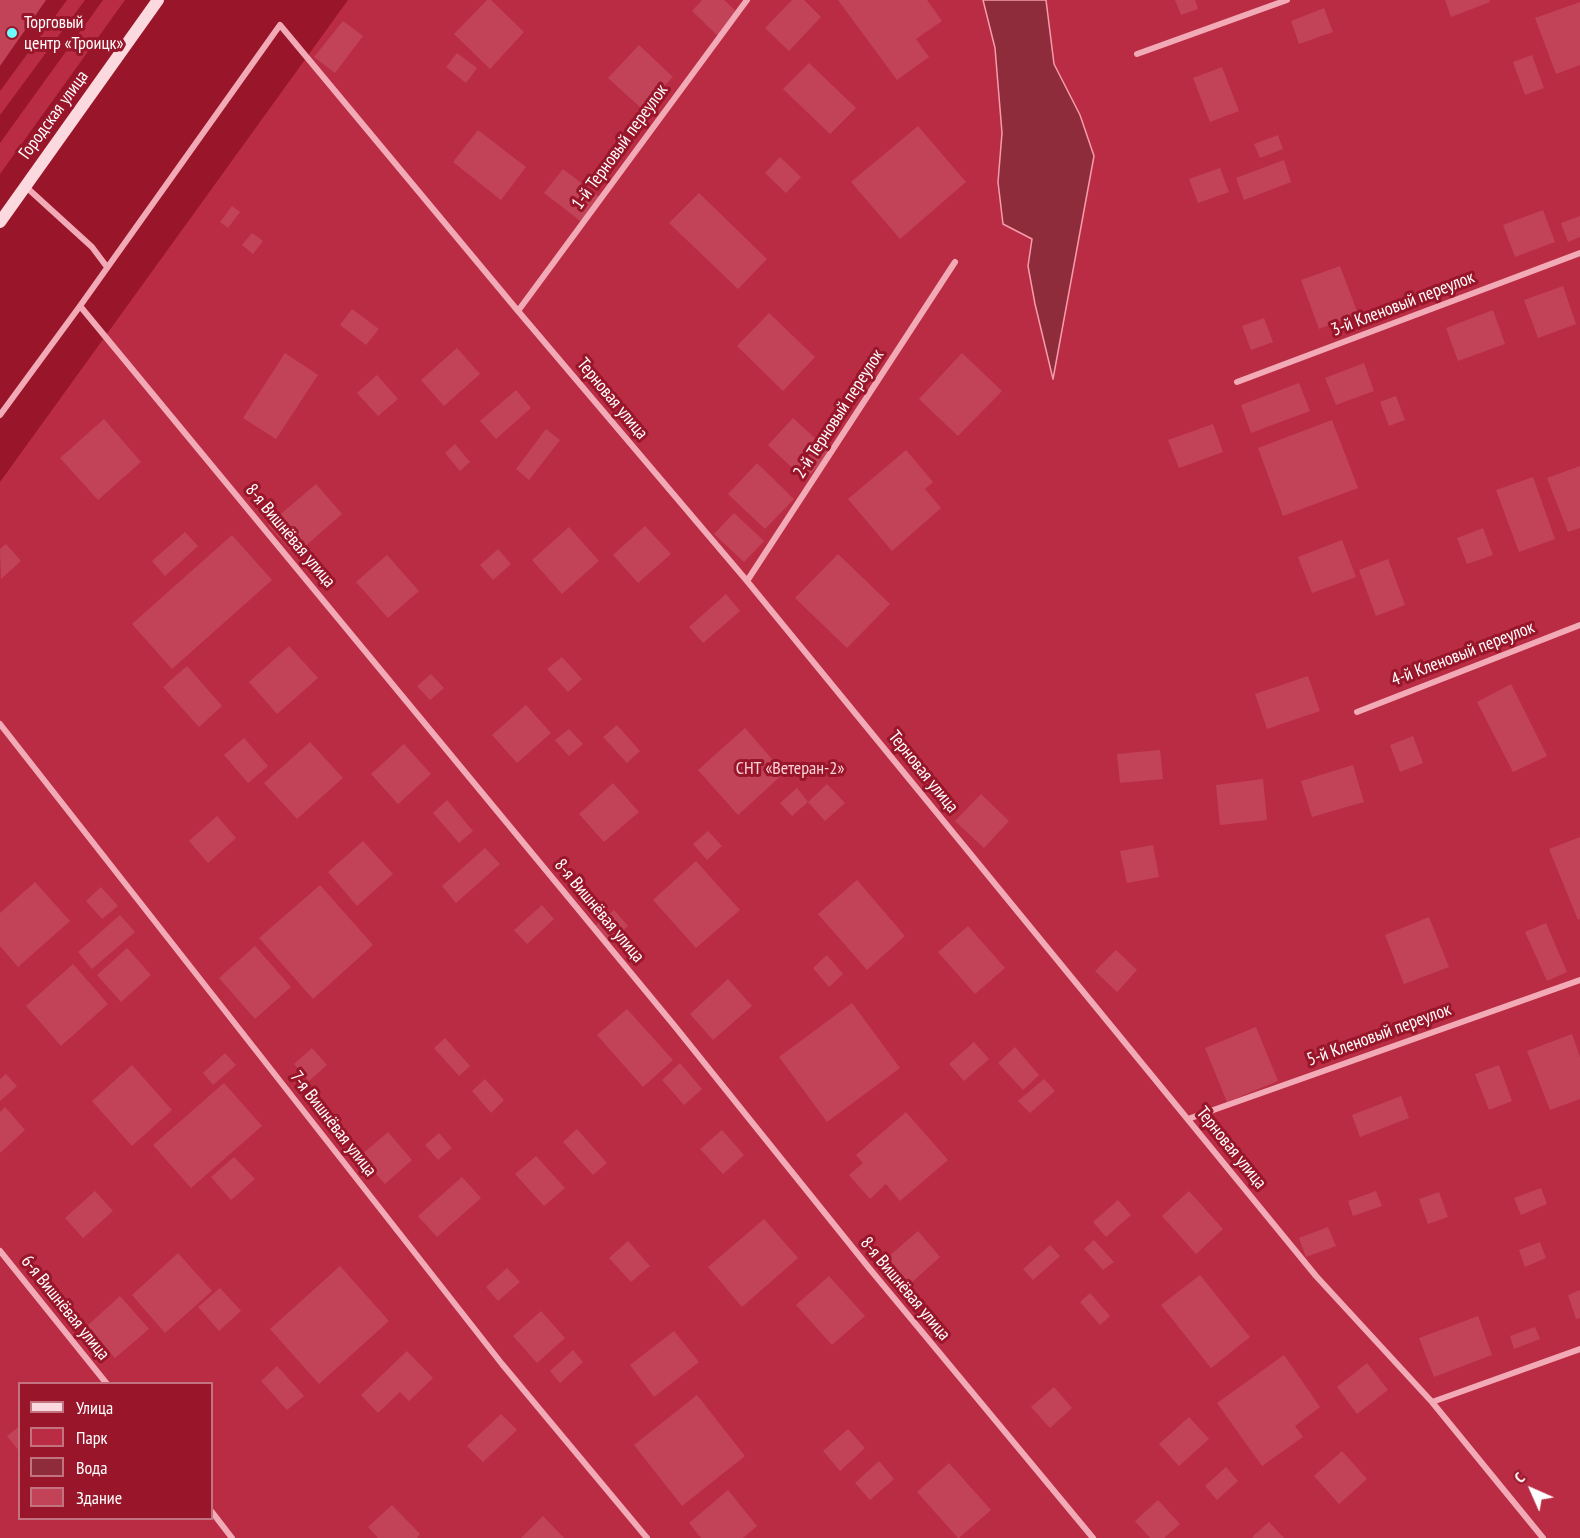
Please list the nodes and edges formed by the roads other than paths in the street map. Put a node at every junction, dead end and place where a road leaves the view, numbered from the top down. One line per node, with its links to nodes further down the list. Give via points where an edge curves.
1 (159, 0): 5 (main road, Городская улица)
2 (747, 0): 11 (street, 1-й Терновый переулок)
3 (1287, 0): 4 (street)
4 (1137, 54)
5 (25, 186): 6 (main road, Городская улица); 9 (street)
6 (0, 222)
7 (1580, 253): 12 (street, 3-й Кленовый переулок)
8 (956, 262): 14 (street, 2-й Терновый переулок)
9 (107, 267): 10 (street); 11 (street, Терновая улица, via 280,25)
10 (80, 306): 13 (street); 27 (street, 8-я Вишнёвая улица)
11 (518, 311): 14 (street, Терновая улица)
12 (1237, 382)
13 (0, 415)
14 (747, 581): 19 (street, Терновая улица)
15 (1580, 625): 16 (street, 4-й Кленовый переулок)
16 (1357, 712)
17 (0, 724): 26 (street, 7-я Вишнёвая улица, via 502,1364)
18 (1580, 980): 19 (street, 5-й Кленовый переулок)
19 (1188, 1119): 23 (street, Терновая улица, via 1316,1276)
20 (0, 1251): 22 (street, 6-я Вишнёвая улица)
21 (1580, 1349): 23 (street)
22 (106, 1382)
23 (1432, 1402): 28 (street, Терновая улица)
24 (213, 1513): 25 (street)
25 (232, 1538)
26 (647, 1538)
27 (1093, 1538)
28 (1543, 1538)

